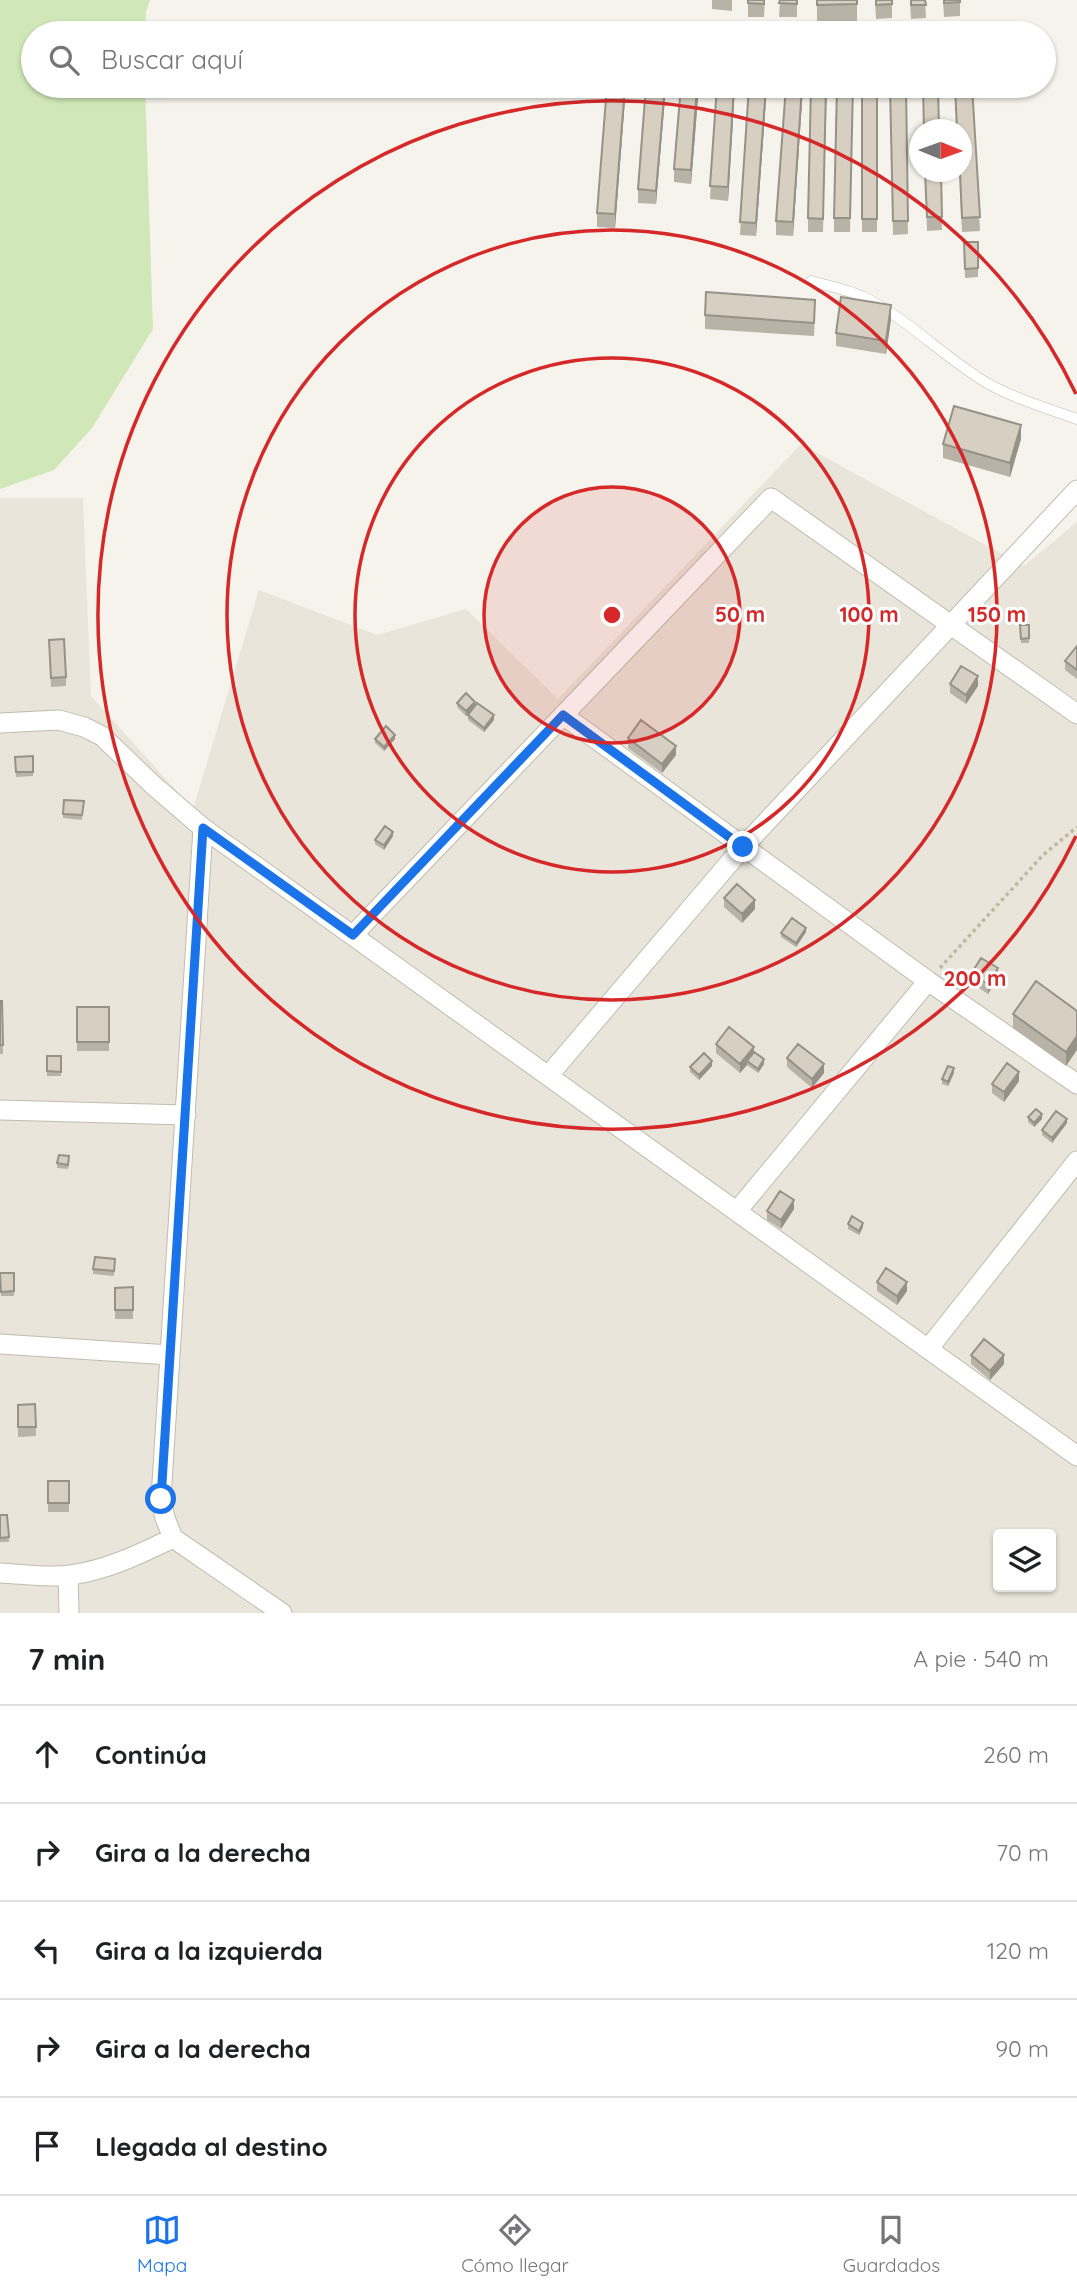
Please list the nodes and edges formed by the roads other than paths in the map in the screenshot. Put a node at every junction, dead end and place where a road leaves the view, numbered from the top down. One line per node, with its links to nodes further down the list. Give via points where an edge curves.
1 (811, 281): 2 (lane, via 865,298 915,328 987,383)
2 (1077, 419)
3 (1077, 489): 4 (street)
4 (949, 624): 5 (street); 6 (street, via 771,498); 9 (street)
5 (1077, 714)
6 (563, 715): 9 (street); 10 (street)
7 (0, 723): 8 (street, via 59,720 93,731)
8 (203, 828): 10 (street); 15 (street)
9 (743, 847): 11 (street); 12 (street)
10 (353, 935): 12 (street)
11 (928, 982): 13 (street); 17 (street)
12 (548, 1076): 17 (street)
13 (1077, 1084)
14 (0, 1111): 15 (street)
15 (186, 1115): 20 (street)
16 (1077, 1161): 19 (street)
17 (737, 1211): 19 (street)
18 (0, 1344): 20 (street)
19 (928, 1349): 21 (street)
20 (170, 1355): 22 (street, via 161,1499)
21 (1077, 1456)
22 (173, 1538): 24 (street, via 134,1557); 26 (street)
23 (0, 1573): 24 (street)
24 (68, 1575): 25 (street)
25 (69, 1613)
26 (282, 1613)

